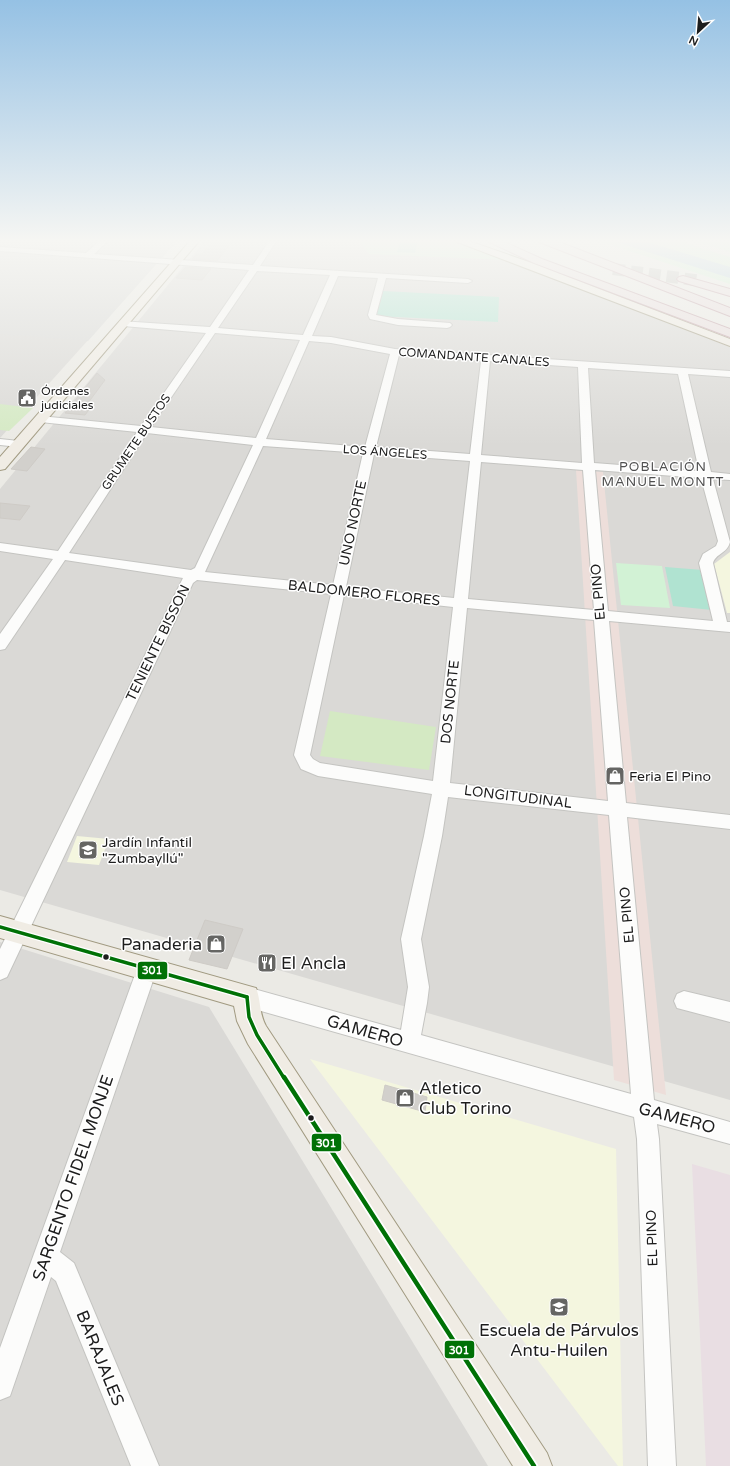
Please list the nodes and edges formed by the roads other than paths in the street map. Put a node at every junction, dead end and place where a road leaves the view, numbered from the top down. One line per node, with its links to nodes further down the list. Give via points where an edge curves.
1 (136, 308): 10 (main road)
2 (228, 308): 13 (street, GRUMETE BUSTOS)
3 (319, 308): 14 (street, TENIENTE BISSON)
4 (374, 308): 11 (street, via 374,317 398,322)
5 (644, 308): 15 (main road)
6 (658, 308): 15 (highway)
7 (682, 308): 12 (highway)
8 (702, 308): 9 (highway)
9 (730, 318)
10 (123, 323): 13 (street, COMANDANTE CANALES); 21 (main road)
11 (447, 325)
12 (730, 325)
13 (214, 330): 14 (street, COMANDANTE CANALES); 22 (street, GRUMETE BUSTOS)
14 (305, 338): 16 (street, COMANDANTE CANALES); 24 (street, TENIENTE BISSON)
15 (730, 340)
16 (395, 352): 17 (street, COMANDANTE CANALES); 26 (street, UNO NORTE)
17 (486, 358): 18 (street, COMANDANTE CANALES); 27 (street, DOS NORTE)
18 (583, 364): 19 (street, COMANDANTE CANALES); 29 (street, EL PINO)
19 (682, 370): 20 (street, COMANDANTE CANALES); 30 (street)
20 (730, 374)
21 (40, 419): 22 (street, LOS ÁNGELES); 25 (main road)
22 (144, 430): 24 (street, LOS ÁNGELES); 33 (street, GRUMETE BUSTOS)
23 (0, 442): 25 (street)
24 (259, 442): 26 (street, LOS ÁNGELES); 34 (street, TENIENTE BISSON, via 200,570)
25 (19, 444): 28 (main road)
26 (369, 450): 27 (street, LOS ÁNGELES); 35 (street, UNO NORTE)
27 (476, 458): 29 (street, LOS ÁNGELES); 36 (street, DOS NORTE)
28 (0, 466)
29 (588, 467): 30 (street, LOS ÁNGELES); 37 (street, EL PINO)
30 (706, 475): 31 (street, LOS ÁNGELES); 38 (street, via 724,541 722,548 708,557 706,563)
31 (730, 477)
32 (0, 547): 33 (street, BALDOMERO FLORES)
33 (61, 556): 34 (street, BALDOMERO FLORES); 39 (street, GRUMETE BUSTOS)
34 (194, 575): 35 (street, BALDOMERO FLORES); 44 (street, TENIENTE BISSON, via 187,581)
35 (338, 591): 36 (street, BALDOMERO FLORES); 40 (street, UNO NORTE, via 302,755)
36 (461, 603): 37 (street, BALDOMERO FLORES); 41 (street, DOS NORTE)
37 (600, 615): 38 (street, BALDOMERO FLORES); 42 (street, EL PINO)
38 (726, 627)
39 (0, 645)
40 (307, 764): 41 (street, LONGITUDINAL, via 318,769)
41 (441, 789): 42 (street, LONGITUDINAL); 50 (street, DOS NORTE, via 411,939 419,988)
42 (618, 809): 43 (street, LONGITUDINAL); 51 (street, EL PINO)
43 (730, 822)
44 (9, 930): 45 (main road, GAMERO); 46 (street, TENIENTE BISSON)
45 (147, 969): 47 (main road, GAMERO); 53 (street, SARGENTO FIDEL MONJE)
46 (0, 970)
47 (247, 997): 50 (street, GAMERO); 56 (main road, via 250,1024)
48 (684, 1001): 49 (street)
49 (730, 1012)
50 (409, 1043): 51 (street, GAMERO)
51 (645, 1110): 52 (street, GAMERO); 57 (street, EL PINO)
52 (730, 1133)
53 (46, 1256): 54 (street, SARGENTO FIDEL MONJE); 55 (street, BARAJALES, via 65,1272)
54 (0, 1386)
55 (145, 1466)
56 (534, 1466)
57 (662, 1466)

